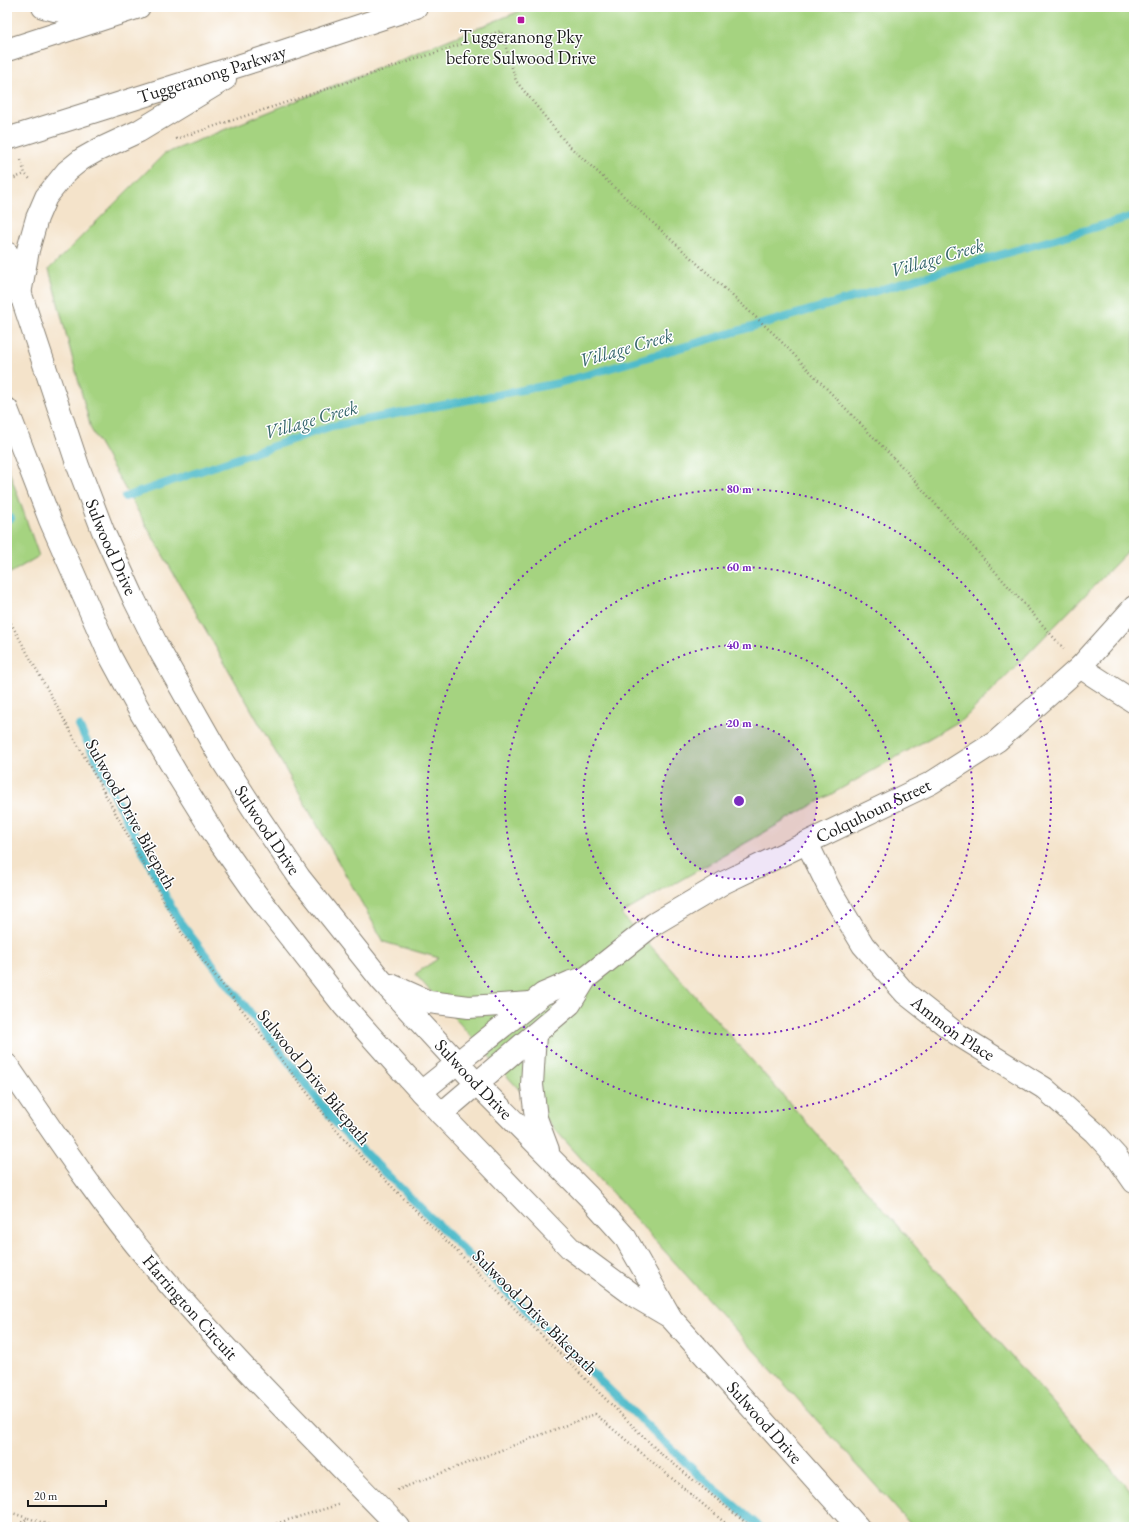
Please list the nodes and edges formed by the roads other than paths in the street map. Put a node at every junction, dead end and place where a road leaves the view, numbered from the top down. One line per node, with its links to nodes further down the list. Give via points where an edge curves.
1 (43, 7): 4 (main road)
2 (139, 7): 4 (main road)
3 (416, 7): 6 (main road, Tuggeranong Parkway)
4 (113, 16): 5 (main road)
5 (7, 50)
6 (256, 60): 7 (main road, Tuggeranong Parkway); 9 (main road, via 139,131 118,139 82,159 67,171 46,197 37,218)
7 (7, 139)
8 (7, 253): 9 (main road, Sulwood Drive)
9 (20, 294): 16 (main road, Sulwood Drive, via 100,523 160,651 223,762 259,818 299,876)
10 (7, 409): 22 (main road, Sulwood Drive, via 50,520 103,642 178,776 260,900 344,1006)
11 (1134, 607): 12 (main road, Colquhoun Street)
12 (1080, 667): 13 (main road); 14 (main road, Colquhoun Street, via 997,741 931,783)
13 (1134, 702)
14 (807, 843): 15 (main road, Colquhoun Street, via 725,882 654,924); 25 (main road, Ammon Place, via 830,890 863,945 906,993 957,1034 1044,1088 1094,1132 1116,1156)
15 (586, 978): 17 (main road, Colquhoun Street, via 543,994); 18 (main road, Colquhoun Street, via 570,1004)
16 (381, 980): 17 (main road, via 429,1002 469,1007); 19 (main road, Sulwood Drive)
17 (531, 1003): 19 (main road, Colquhoun Street)
18 (535, 1034): 21 (main road, Colquhoun Street); 24 (main road, via 532,1085 536,1118)
19 (457, 1062): 21 (main road, Sulwood Drive); 22 (main road, Colquhoun Street)
20 (7, 1065): 27 (main road, Harrington Circuit, via 75,1165 150,1262 209,1330)
21 (477, 1084): 23 (main road, Colquhoun Street); 24 (main road, Sulwood Drive)
22 (421, 1092): 23 (main road, Sulwood Drive)
23 (441, 1114): 26 (main road, Sulwood Drive, via 571,1249 636,1297)
24 (550, 1157): 26 (main road, Sulwood Drive, via 625,1237)
25 (1134, 1182)
26 (671, 1318): 28 (main road, Sulwood Drive)
27 (399, 1527)
28 (858, 1527)

